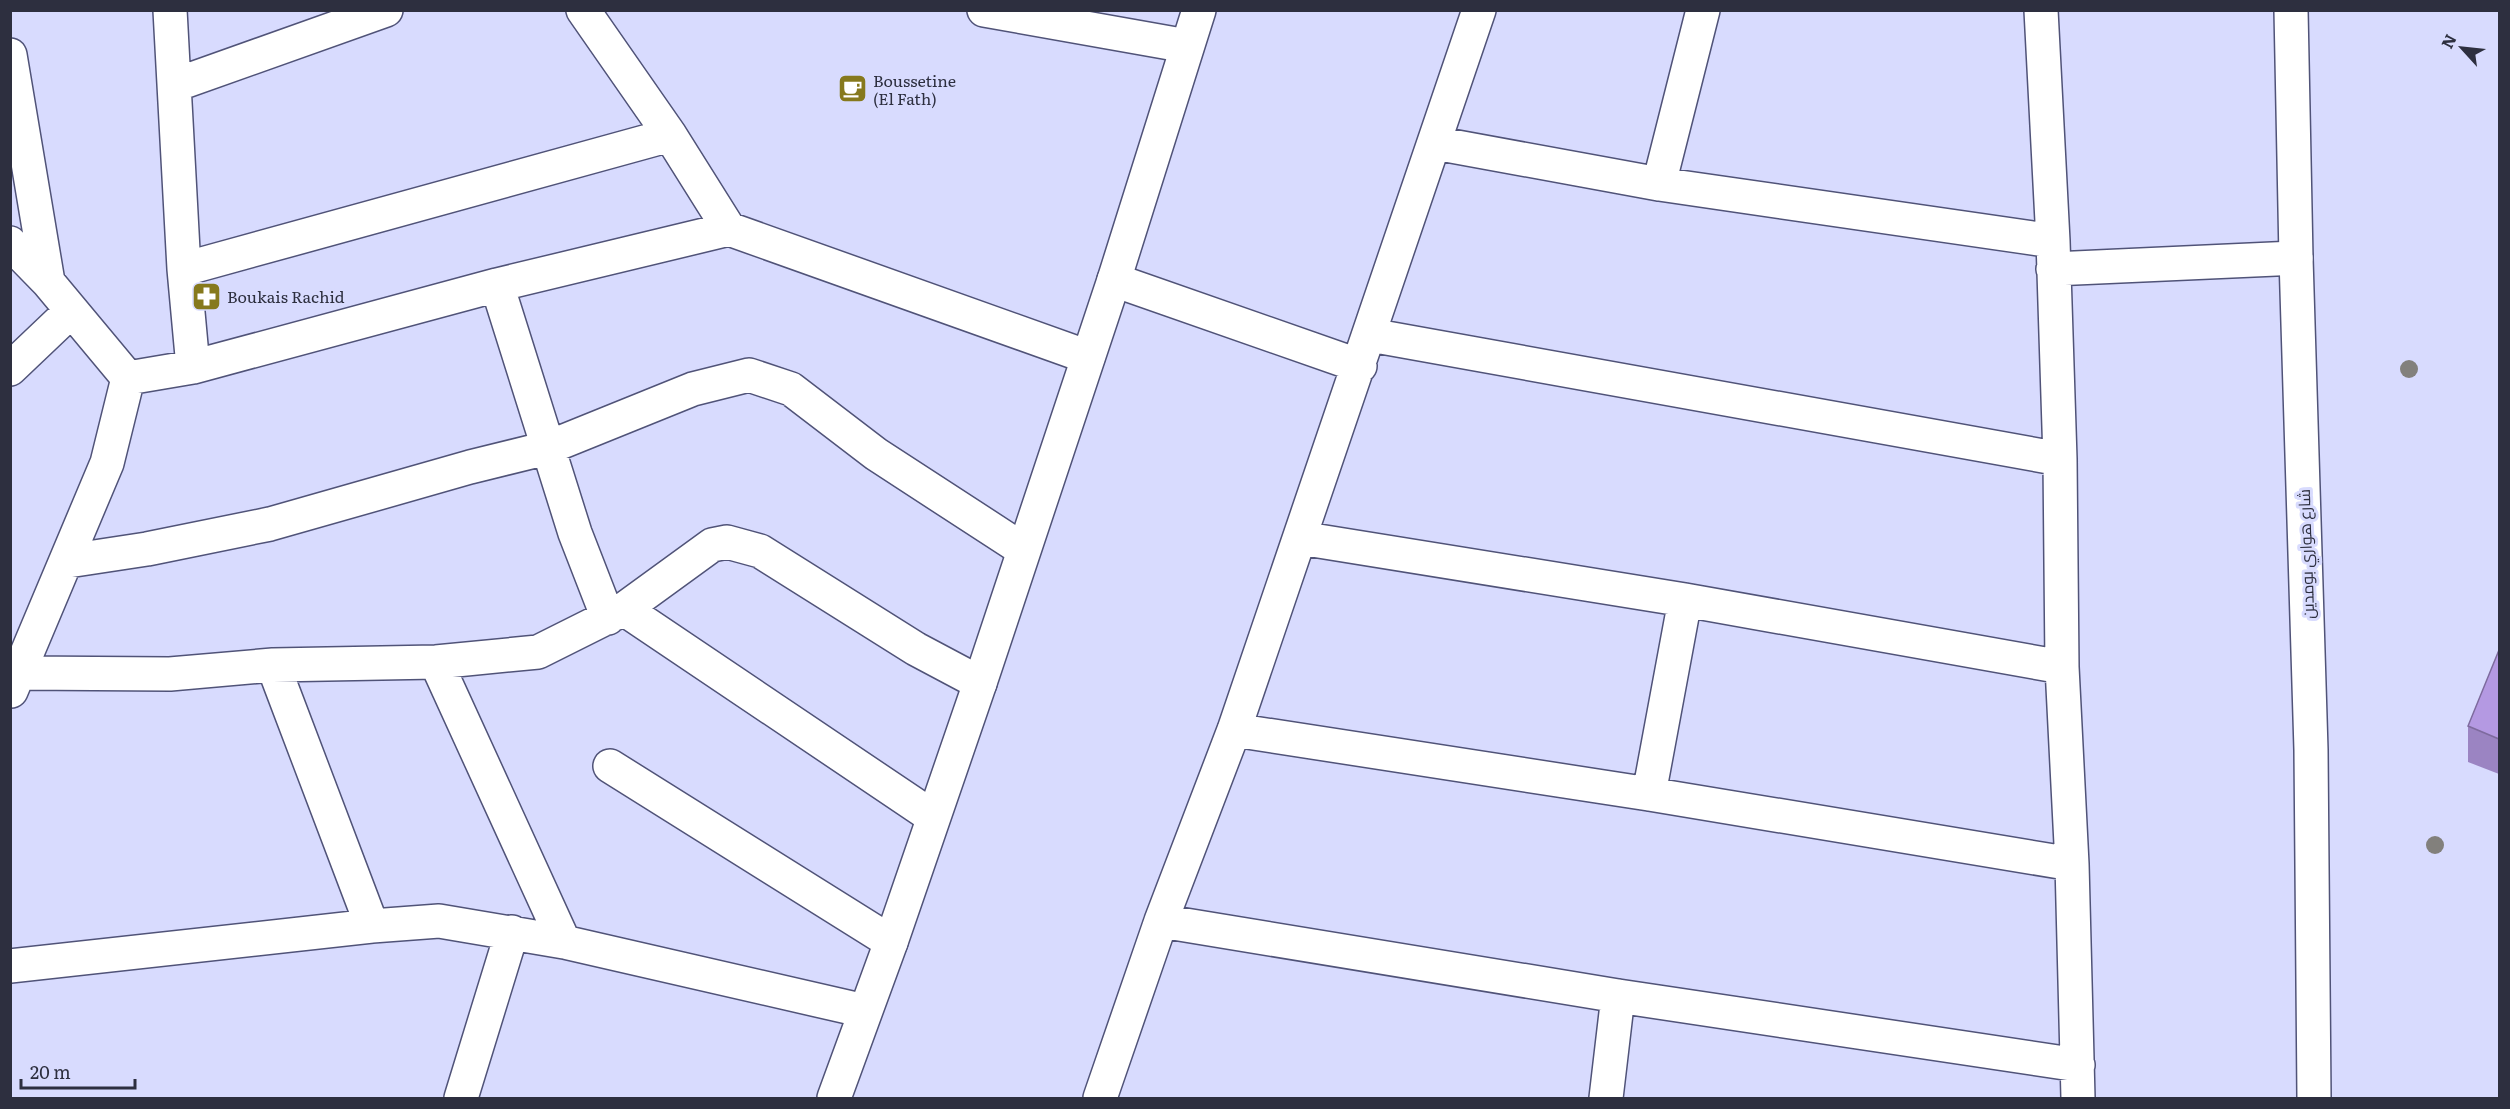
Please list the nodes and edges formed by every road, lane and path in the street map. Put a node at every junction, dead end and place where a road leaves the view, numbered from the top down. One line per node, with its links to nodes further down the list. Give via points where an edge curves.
1 (170, 10): 13 (street)
2 (386, 10): 13 (street)
3 (984, 10): 10 (street)
4 (1199, 10): 11 (street)
5 (1479, 10): 15 (street)
6 (1703, 10): 16 (street)
7 (2041, 10): 19 (street)
8 (2292, 10): 20 (street, شارع هواري بومدين)
9 (585, 11): 14 (street)
10 (1144, 24): 11 (street)
11 (1187, 46): 22 (street)
12 (10, 55): 23 (street)
13 (175, 85): 21 (street)
14 (670, 135): 17 (street); 21 (street)
15 (1435, 143): 16 (street); 26 (street)
16 (1659, 184): 19 (street)
17 (729, 229): 24 (street); 27 (street)
18 (10, 243): 23 (street)
19 (2053, 255): 20 (street); 33 (street)
20 (2296, 258): 63 (street, شارع هواري بومدين, via 2312,750)
21 (184, 269): 29 (street)
22 (1114, 280): 27 (street); 28 (street)
23 (48, 282): 25 (street)
24 (497, 285): 29 (street); 32 (street)
25 (71, 311): 30 (street); 31 (street)
26 (1370, 335): 28 (street); 33 (street)
27 (1088, 357): 35 (street)
28 (1360, 366): 34 (street)
29 (193, 367): 31 (street)
30 (10, 369)
31 (128, 378): 36 (street, via 107,463)
32 (547, 448): 35 (street, via 693,389 750,375 791,390 876,453); 36 (street, via 270,524); 38 (street)
33 (2060, 459): 41 (street)
34 (1300, 538): 37 (street); 44 (street)
35 (1022, 549): 43 (street)
36 (68, 561): 42 (street)
37 (1685, 600): 41 (street); 46 (street)
38 (616, 614): 39 (street, via 538,652); 43 (street, via 712,545 741,544 760,551 916,649); 47 (street)
39 (436, 662): 40 (street); 52 (street)
40 (273, 665): 42 (street); 50 (street)
41 (2062, 667): 48 (street)
42 (15, 683)
43 (980, 683): 47 (street)
44 (1234, 730): 46 (street); 49 (street)
45 (610, 766): 53 (street)
46 (1650, 794): 48 (street)
47 (933, 817): 53 (street)
48 (2072, 864): 57 (street)
49 (1161, 921): 55 (street); 60 (street)
50 (372, 926): 51 (street, via 439,921); 54 (street)
51 (512, 932): 52 (street); 58 (street)
52 (564, 942): 56 (street)
53 (891, 942): 56 (street)
54 (10, 966)
55 (1618, 996): 57 (street); 61 (street)
56 (865, 1011): 59 (street)
57 (2078, 1065): 62 (street)
58 (461, 1098)
59 (834, 1098)
60 (1101, 1098)
61 (1606, 1098)
62 (2078, 1098)
63 (2314, 1098)

